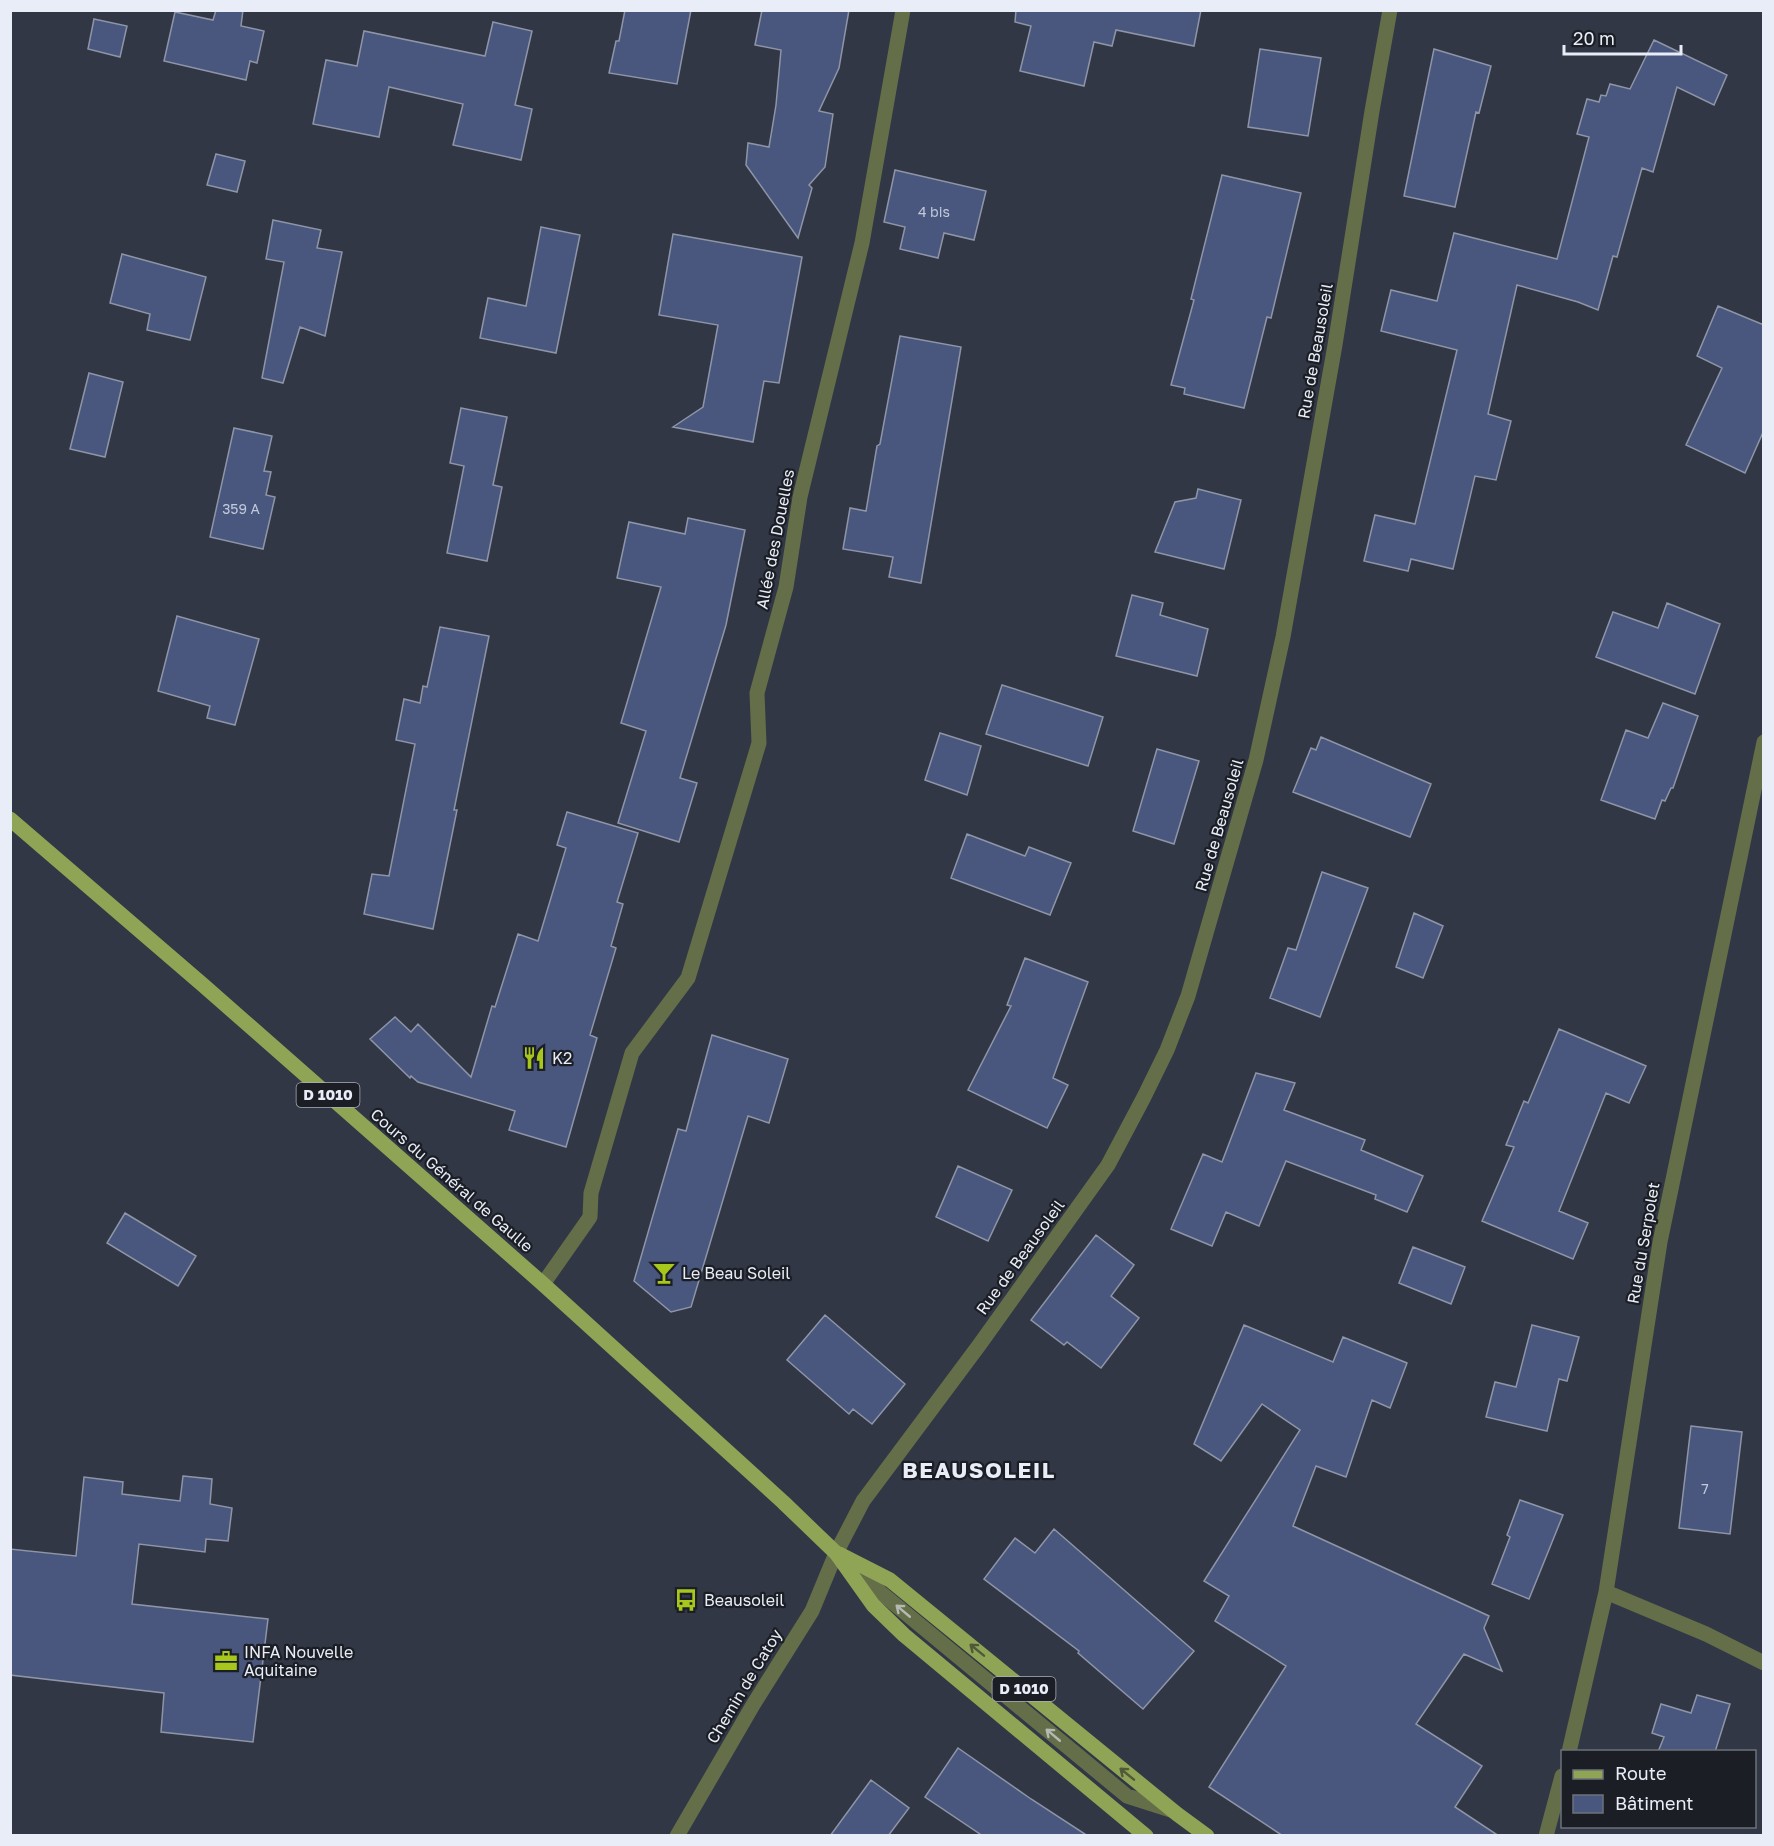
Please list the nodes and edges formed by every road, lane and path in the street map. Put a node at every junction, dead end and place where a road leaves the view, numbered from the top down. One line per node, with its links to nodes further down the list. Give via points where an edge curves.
1 (903, 10): 5 (street, Allée des Douelles, via 862,243 800,497 786,587 757,693 759,743 688,978 632,1053 591,1193 590,1217)
2 (1390, 10): 6 (street, Rue de Beausoleil, via 1283,638 1256,760 1188,996 1149,1088 1108,1165 882,1474)
3 (1764, 742): 7 (street, Rue du Serpolet, via 1660,1242)
4 (10, 819): 5 (main road, Cours du Général de Gaulle / D 1010)
5 (543, 1284): 6 (main road, Cours du Général de Gaulle / D 1010)
6 (836, 1553): 11 (main road, Cours du Général de Gaulle / D 1010, one-way to 6, via 890,1580); 12 (street, Chemin de Catoy, via 812,1611); 13 (main road, Cours du Général de Gaulle / D 1010, via 873,1605 904,1635)
7 (1606, 1592): 8 (street); 9 (street, Rue du Serpolet)
8 (1764, 1663)
9 (1569, 1750)
10 (1561, 1783): 14 (street)
11 (1206, 1835)
12 (677, 1836)
13 (1146, 1836)
14 (1546, 1836)

